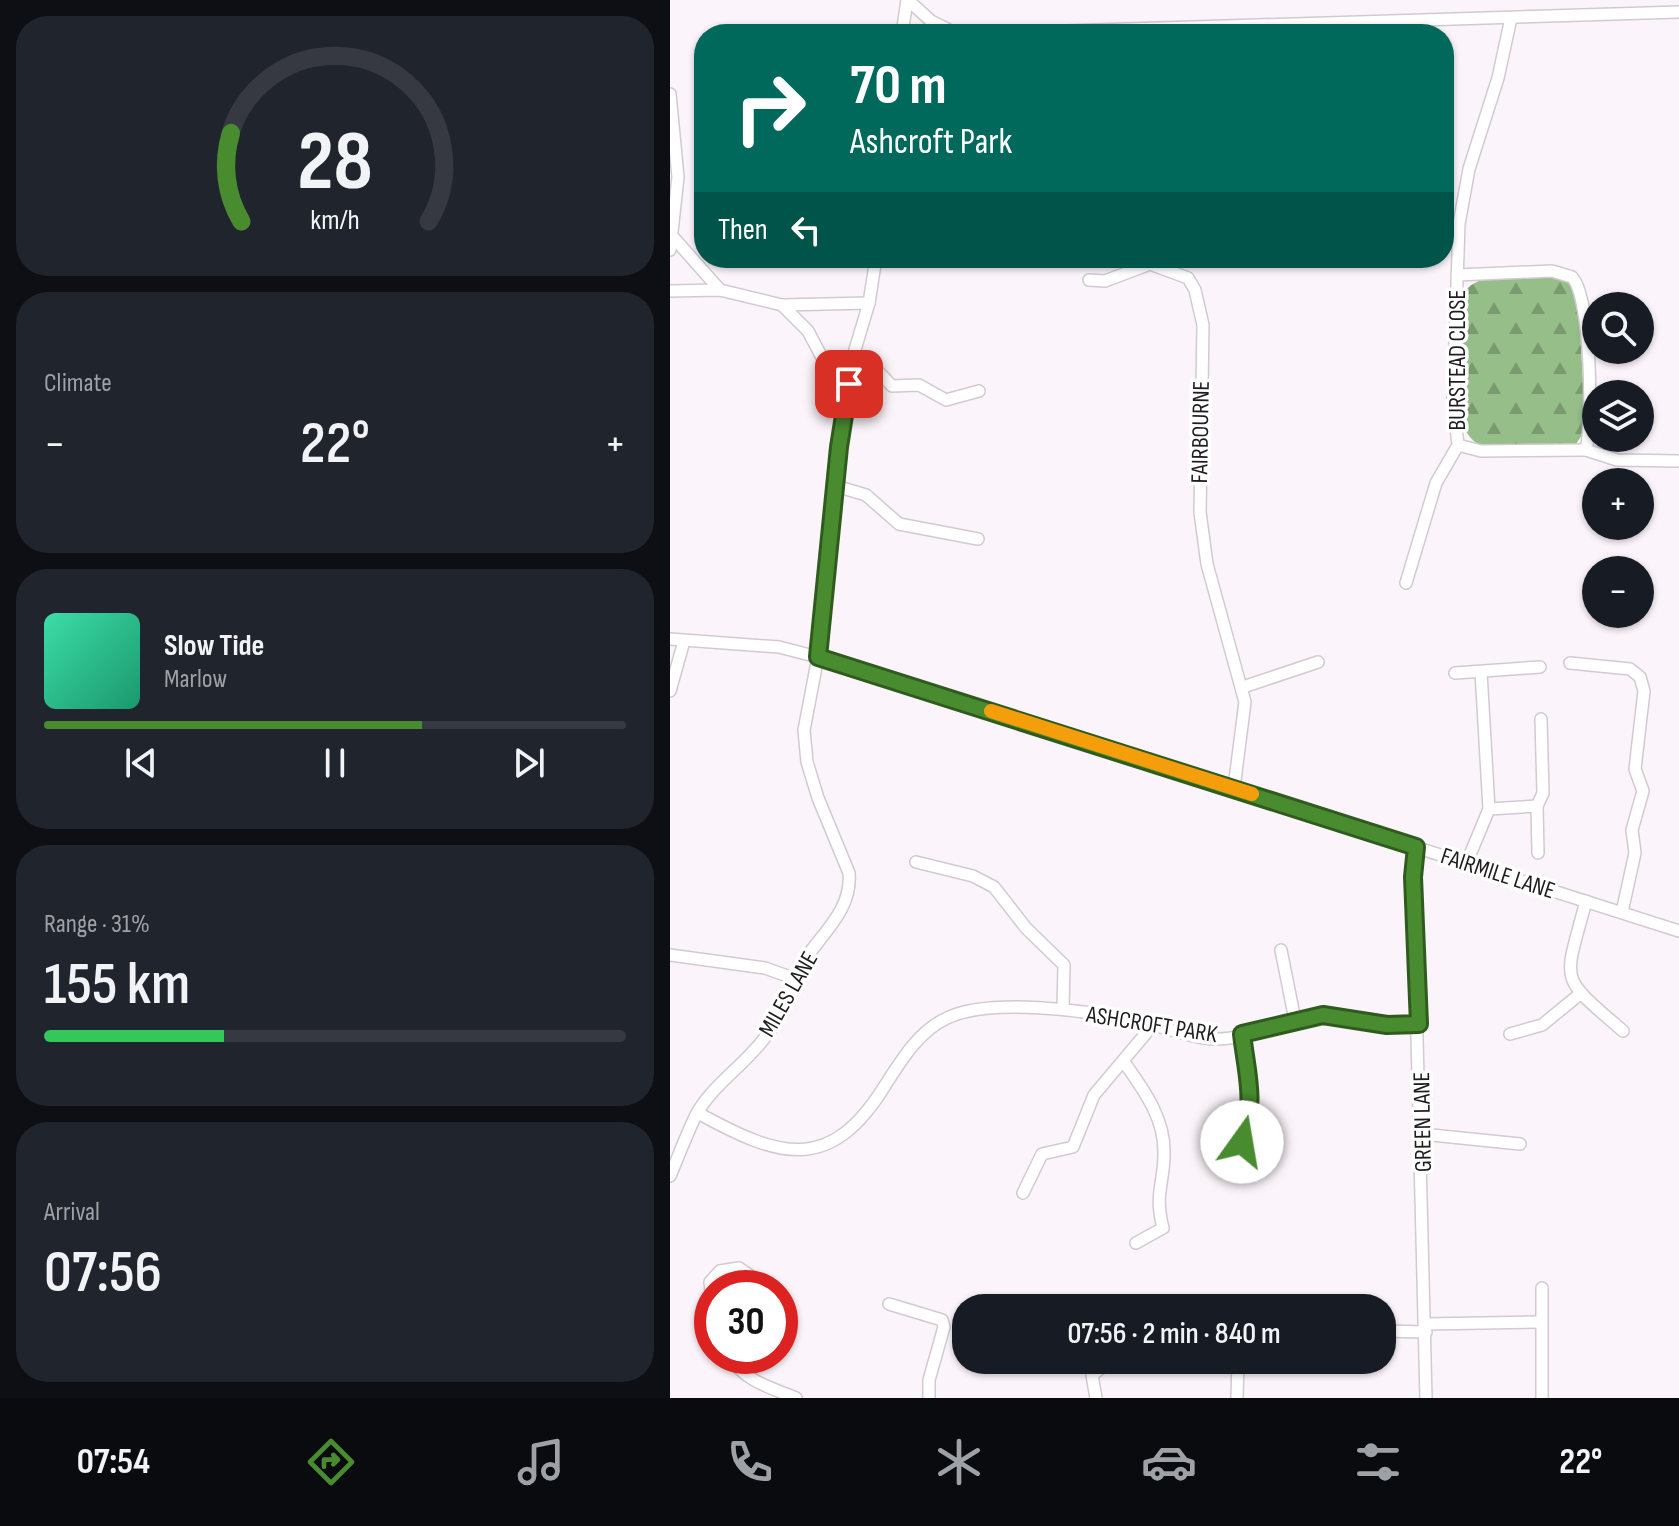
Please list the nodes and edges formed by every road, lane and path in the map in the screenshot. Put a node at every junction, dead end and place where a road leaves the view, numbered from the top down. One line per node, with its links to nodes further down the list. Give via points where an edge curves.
1 (907, 0): 4 (street); 5 (street)
2 (1679, 12): 3 (street)
3 (1511, 18): 6 (street); 15 (street, BURSTEAD CLOSE, via 1466,184)
4 (903, 24)
5 (937, 24)
6 (1307, 24)
7 (670, 94): 8 (street, via 678,177)
8 (673, 237): 9 (street); 10 (street)
9 (670, 250)
10 (694, 261)
11 (700, 268): 17 (street)
12 (874, 268): 19 (street)
13 (1139, 268): 16 (street, FAIRBOURNE, via 1105,281)
14 (1161, 268): 40 (street, FAIRBOURNE, via 1188,278 1203,325 1200,512 1213,589)
15 (1457, 275): 22 (street, BURSTEAD CLOSE, via 1552,271 1579,285); 25 (street, BURSTEAD CLOSE, via 1453,400)
16 (1089, 280)
17 (720, 290): 18 (street); 20 (street)
18 (670, 291)
19 (869, 303): 20 (street); 21 (street)
20 (782, 305): 24 (street, via 808,331)
21 (851, 363): 23 (street, via 873,366 892,386 919,385 946,400); 24 (street)
22 (1589, 380)
23 (979, 391)
24 (848, 405): 29 (street)
25 (1458, 445): 26 (street, BURSTEAD CLOSE, via 1481,451); 31 (street, BURSTEAD CLOSE, via 1436,483)
26 (1582, 450)
27 (1592, 452): 28 (street, BURSTEAD CLOSE, via 1617,460)
28 (1679, 461)
29 (836, 486): 30 (street, via 866,495 899,524); 34 (street)
30 (978, 539)
31 (1406, 583)
32 (670, 639): 33 (street, FAIRMILE LANE)
33 (684, 641): 34 (street, FAIRMILE LANE, via 779,647); 41 (street)
34 (818, 657): 43 (street, FAIRMILE LANE); 55 (street, MILES LANE, via 804,730 807,762 850,887 842,910)
35 (1318, 662): 40 (street)
36 (1570, 663): 51 (street, via 1630,669 1640,677 1644,691 1635,769 1643,791 1632,830 1635,853)
37 (1540, 667): 38 (street)
38 (1481, 672): 39 (street); 45 (street)
39 (1455, 673)
40 (1243, 687): 43 (street, FAIRBOURNE, via 1242,746)
41 (670, 691)
42 (1541, 719): 44 (street, via 1543,793)
43 (1234, 788): 46 (street, FAIRMILE LANE)
44 (1537, 806): 45 (street); 47 (street)
45 (1489, 809): 49 (street)
46 (1416, 847): 49 (street, FAIRMILE LANE); 59 (street, GREEN LANE)
47 (1538, 853)
48 (916, 862): 57 (street, ASHCROFT PARK, via 973,876 994,887 1064,965)
49 (1467, 862): 50 (street, FAIRMILE LANE)
50 (1586, 901): 51 (street, FAIRMILE LANE); 56 (street, via 1568,967)
51 (1622, 912): 52 (street, FAIRMILE LANE)
52 (1679, 931)
53 (1281, 950): 58 (street)
54 (670, 955): 55 (street, via 765,968)
55 (793, 978): 65 (street, MILES LANE, via 787,1000 763,1040)
56 (1580, 994): 61 (street); 63 (street, via 1542,1025)
57 (1063, 1009): 60 (street, ASHCROFT PARK); 65 (street, ASHCROFT PARK, via 976,1010 947,1018 917,1039 866,1117 847,1134 820,1146 783,1150 753,1143)
58 (1295, 1020): 59 (street, ASHCROFT PARK, via 1323,1015); 62 (street, ASHCROFT PARK)
59 (1419, 1024): 66 (street, GREEN LANE)
60 (1153, 1025): 62 (street, ASHCROFT PARK, via 1216,1039); 64 (street)
61 (1623, 1031)
62 (1242, 1034): 67 (street, ASHCROFT PARK, via 1252,1095)
63 (1510, 1034)
64 (1124, 1062): 70 (street, via 1094,1095 1073,1147 1042,1154); 71 (street, via 1153,1103 1165,1151 1157,1203 1163,1228)
65 (698, 1113): 69 (street, MILES LANE)
66 (1422, 1134): 68 (street); 75 (street, GREEN LANE)
67 (1242, 1142)
68 (1520, 1144)
69 (670, 1176)
70 (1023, 1193)
71 (1136, 1243)
72 (1542, 1288): 74 (street)
73 (889, 1304): 81 (street, via 942,1320)
74 (1541, 1322): 75 (street); 85 (street)
75 (1426, 1328): 76 (street); 84 (street, GREEN LANE)
76 (1396, 1330)
77 (745, 1374): 80 (street)
78 (1093, 1374): 82 (street)
79 (1238, 1374): 83 (street)
80 (796, 1398)
81 (929, 1398)
82 (1096, 1398)
83 (1237, 1398)
84 (1426, 1398)
85 (1542, 1398)

